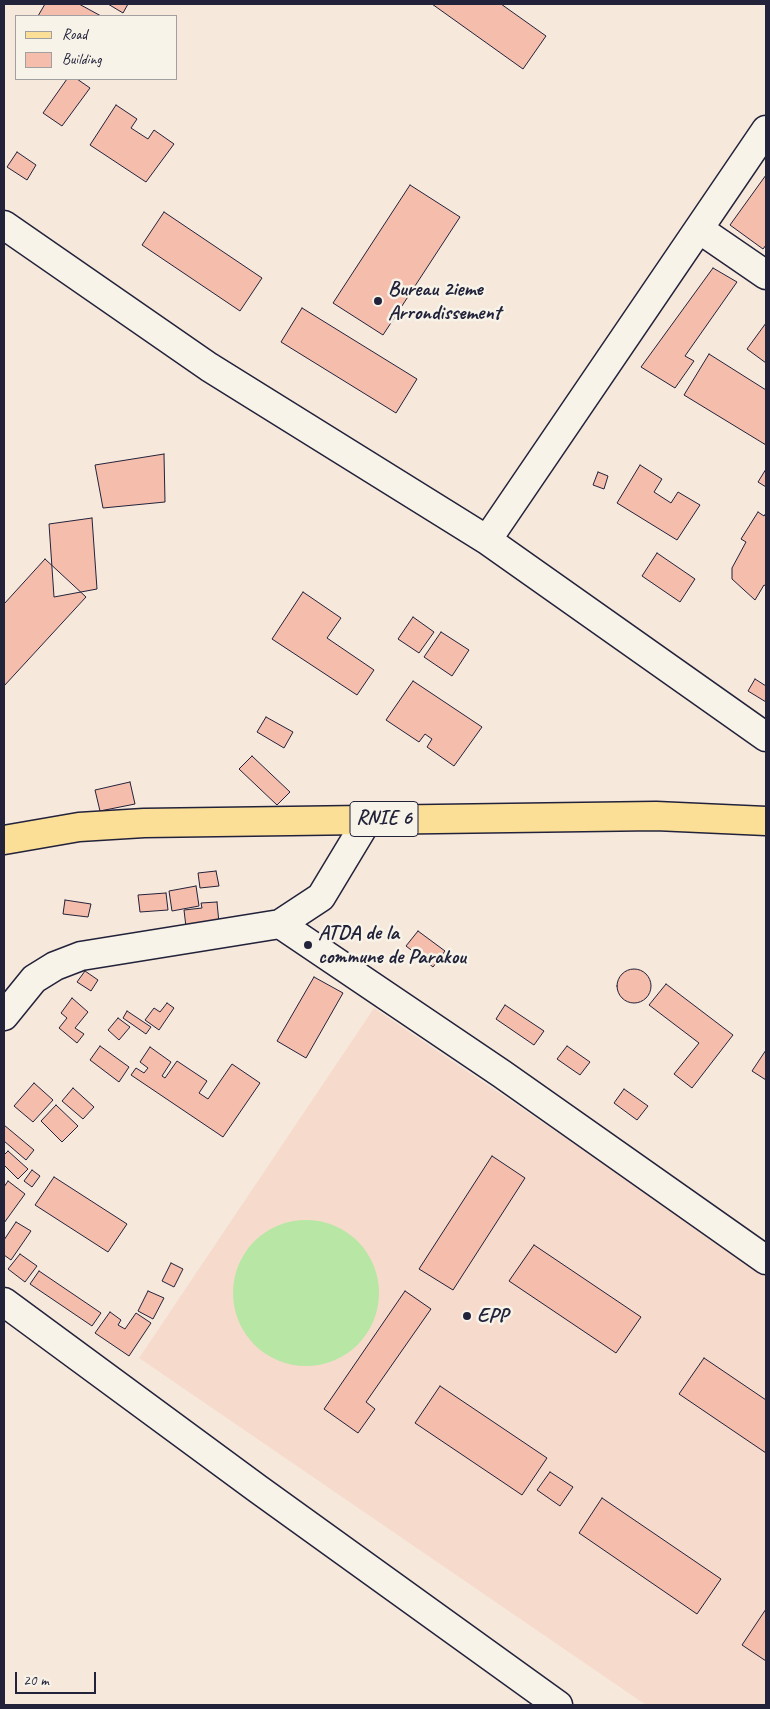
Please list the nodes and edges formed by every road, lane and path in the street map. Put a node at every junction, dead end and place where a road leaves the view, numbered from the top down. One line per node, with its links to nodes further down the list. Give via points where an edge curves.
1 (766, 130): 3 (street)
2 (4, 225): 5 (street, via 209,368)
3 (698, 230): 4 (street); 5 (street)
4 (766, 275)
5 (487, 540): 6 (street)
6 (766, 736)
7 (368, 819): 8 (main road, RNIE 6, via 656,816); 9 (main road, RNIE 6, via 79,827); 10 (street, via 321,897)
8 (766, 822)
9 (4, 840)
10 (280, 924): 11 (street, via 81,956 34,979); 12 (street)
11 (4, 1016)
12 (766, 1260)
13 (4, 1302): 14 (street)
14 (558, 1705)

